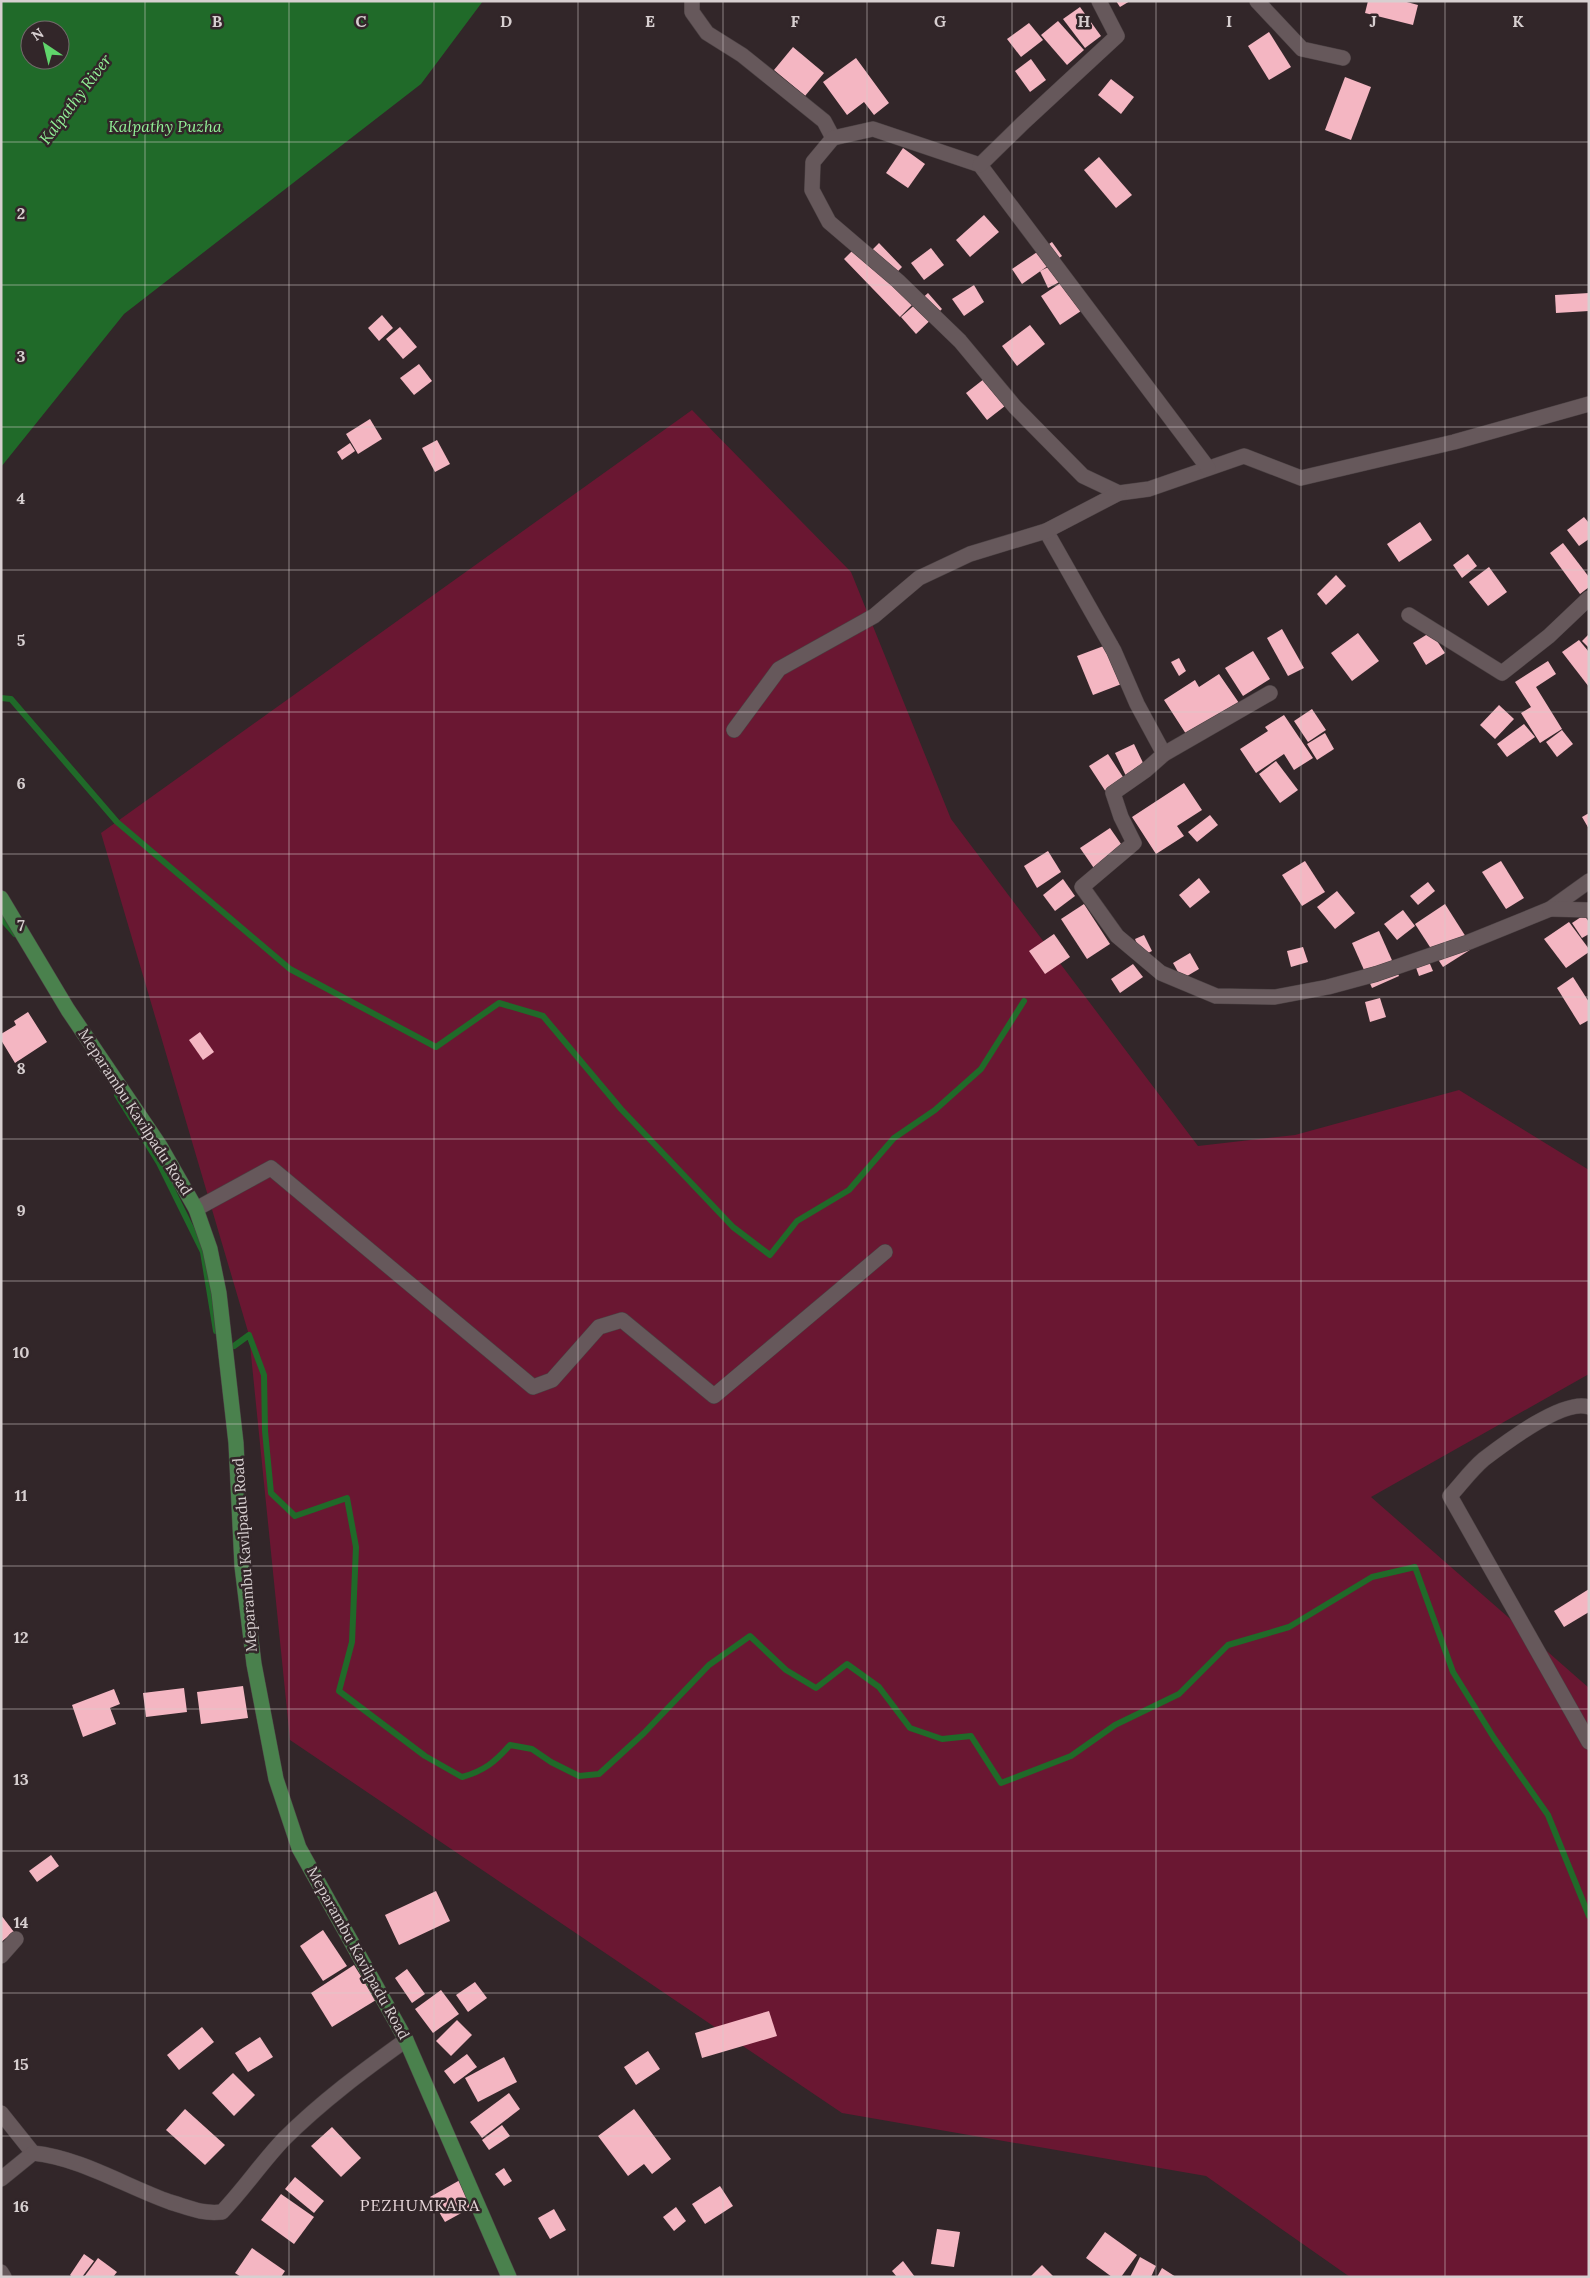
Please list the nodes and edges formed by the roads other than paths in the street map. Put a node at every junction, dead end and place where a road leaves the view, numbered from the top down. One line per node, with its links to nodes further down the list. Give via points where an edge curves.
1 (692, 1): 5 (street, via 692,12 707,34 742,55 824,121)
2 (1099, 1): 6 (street, via 1117,36)
3 (1257, 1): 4 (street, via 1302,49)
4 (1343, 58)
5 (833, 138): 6 (street, via 873,129); 9 (street, via 813,162 812,190 829,222 898,281 960,341 1015,408 1084,476)
6 (980, 165): 8 (street)
7 (1589, 404): 8 (street, via 1454,442 1301,478 1244,456)
8 (1208, 468): 9 (street, via 1149,488)
9 (1119, 493): 10 (street)
10 (1046, 531): 14 (street, via 970,554 919,578 874,616 779,669); 15 (street, via 1114,651)
11 (1589, 598): 12 (street, via 1549,636 1502,673)
12 (1409, 615)
13 (1270, 693): 15 (street)
14 (734, 730)
15 (1164, 754): 18 (street, via 1113,793 1134,844 1082,887 1117,936 1162,973 1216,996 1274,997 1328,987 1469,942)
16 (1589, 881): 18 (street)
17 (1, 898): 20 (main road, Meparambu Kavilpadu Road, via 68,1010 160,1146)
18 (1550, 909): 19 (street)
19 (1589, 910)
20 (196, 1209): 21 (street, via 271,1168 533,1387 552,1380 599,1327 622,1320 714,1396); 26 (main road, Meparambu Kavilpadu Road, via 210,1249 219,1293 236,1443 242,1566 254,1664 276,1779 299,1848)
21 (885, 1252)
22 (1589, 1407): 23 (street, via 1583,1405 1566,1409 1543,1419 1483,1460 1450,1496)
23 (1589, 1742)
24 (16, 1939): 25 (street)
25 (1, 1956)
26 (406, 2040): 28 (street, via 284,2140 222,2212 206,2214 150,2195 55,2155); 32 (main road, Meparambu Kavilpadu Road)
27 (1, 2113): 28 (street)
28 (33, 2153): 29 (street)
29 (1, 2179)
30 (1, 2272): 31 (street)
31 (4, 2277)
32 (509, 2277)

